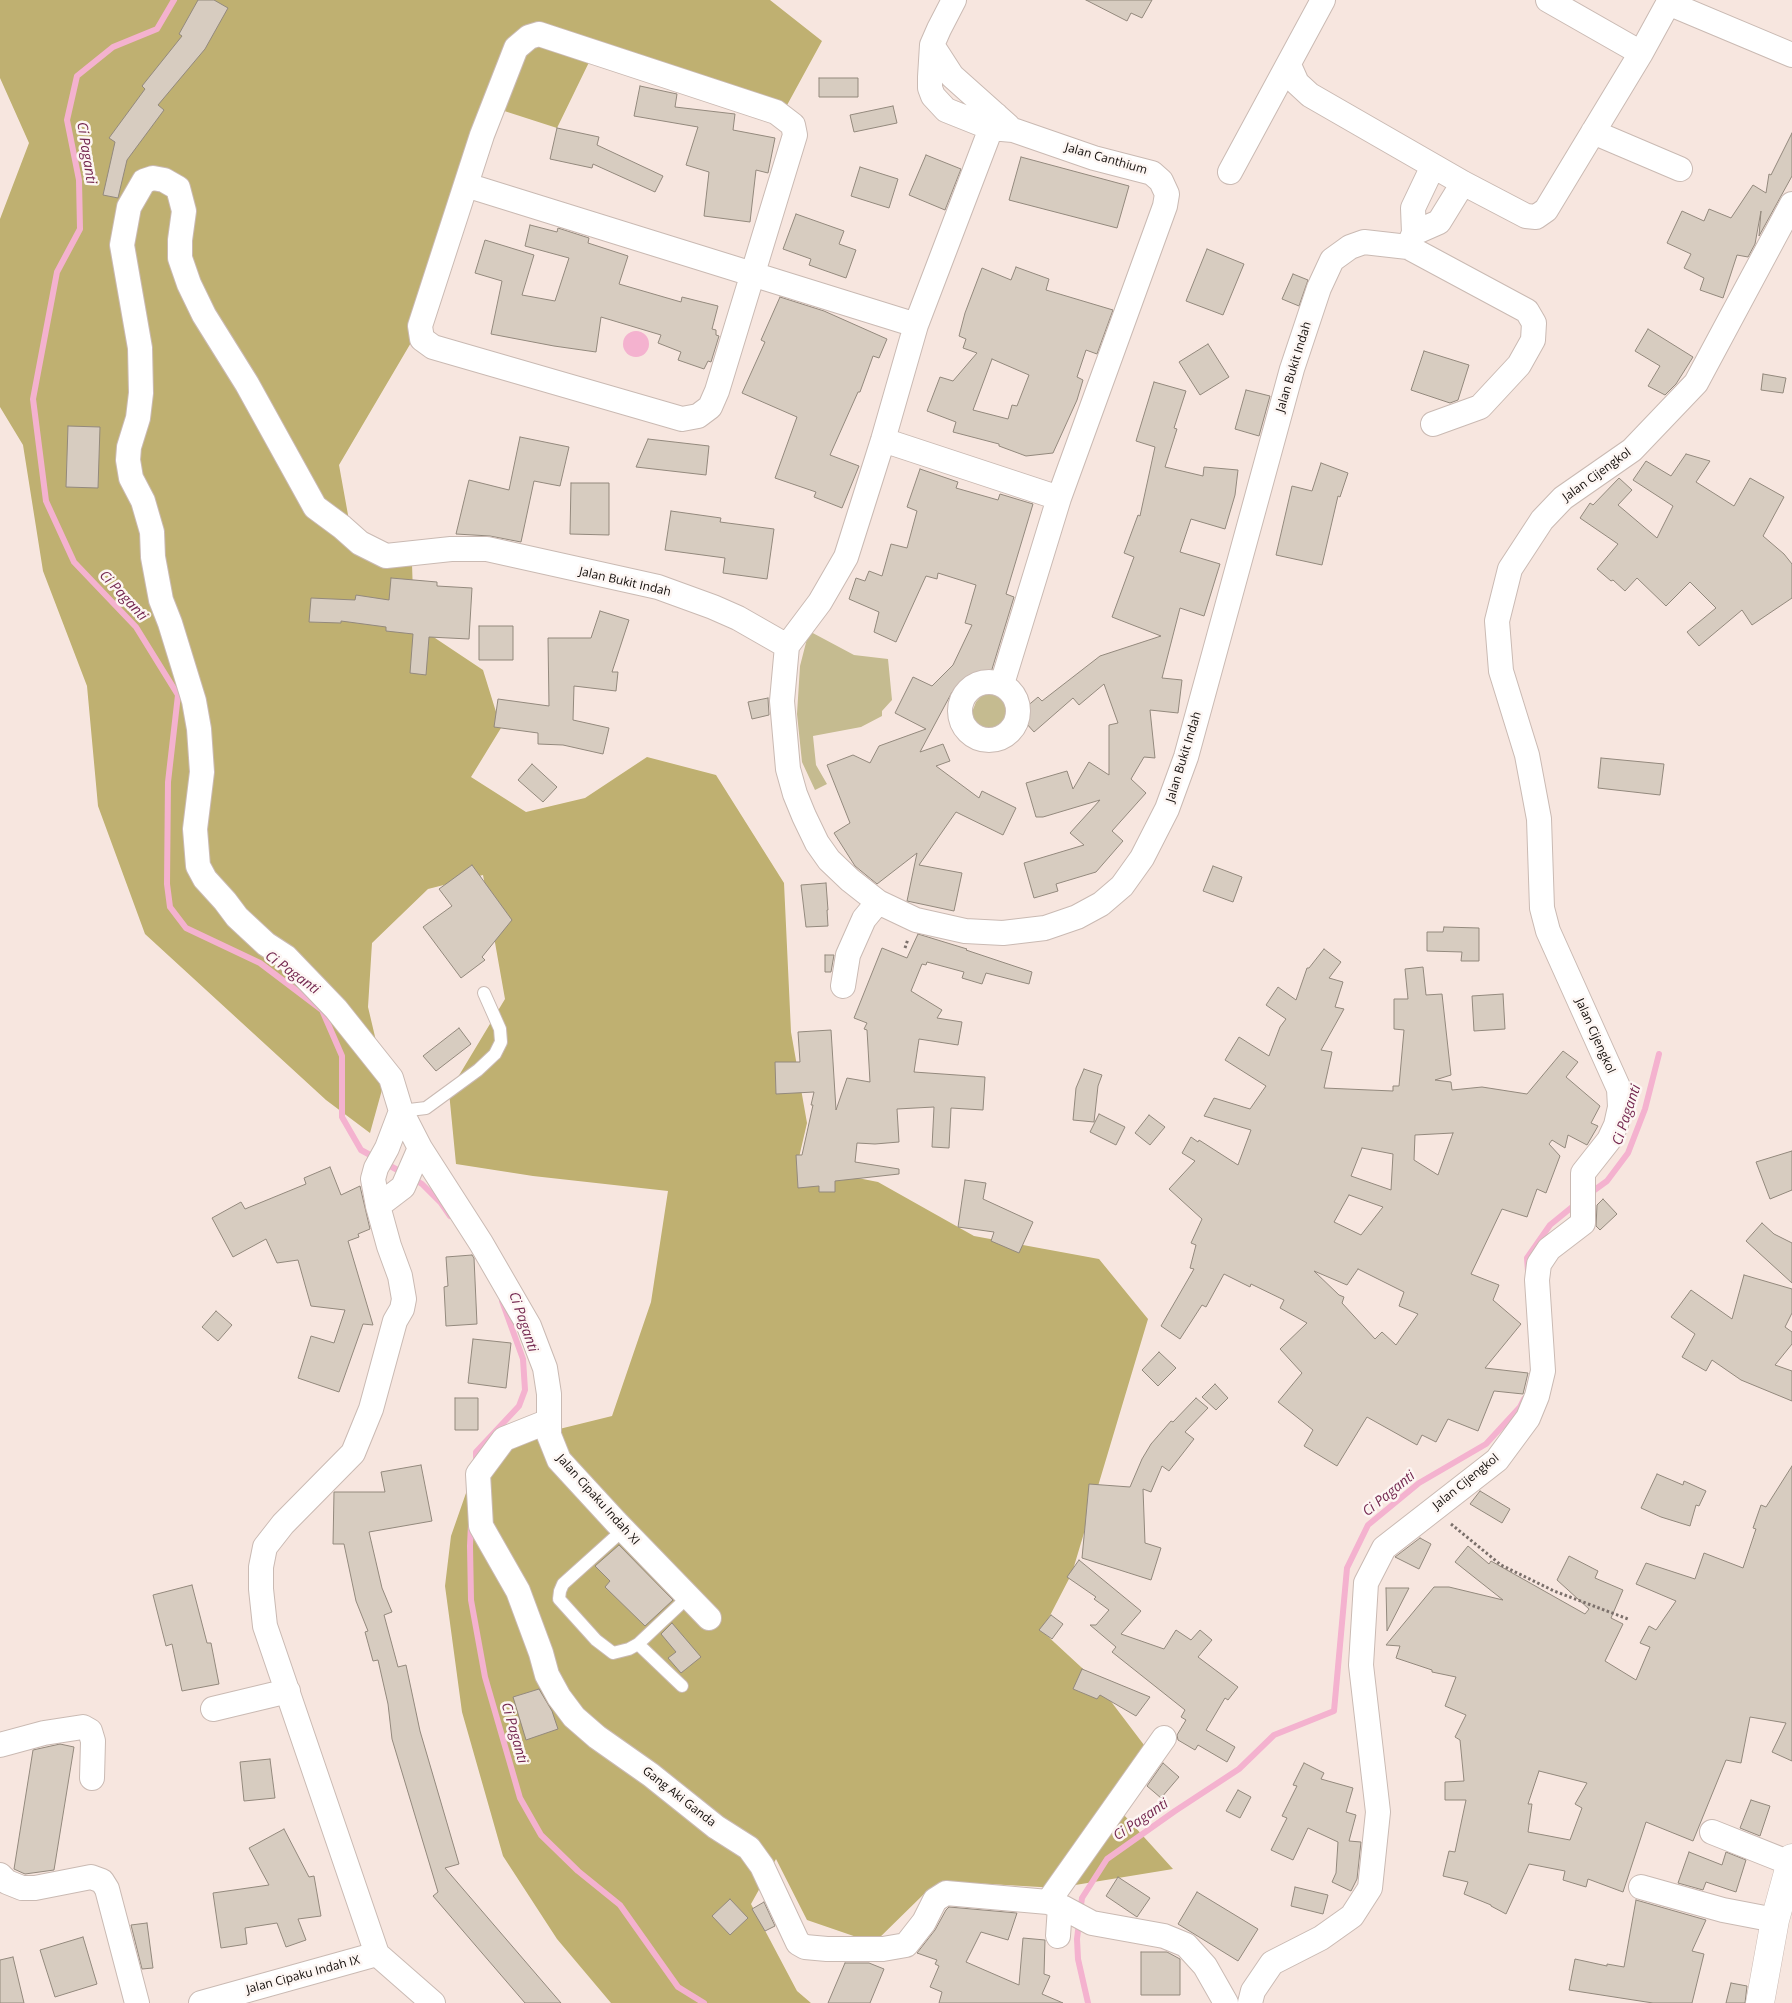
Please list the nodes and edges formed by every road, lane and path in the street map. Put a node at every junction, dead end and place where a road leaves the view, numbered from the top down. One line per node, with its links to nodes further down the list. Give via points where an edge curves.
1 (954, 0): 8 (street, Jalan Canthium, via 932,45 930,88 946,110)
2 (1323, 0): 7 (street)
3 (1548, 0): 5 (street)
4 (1669, 1): 5 (street); 6 (street)
5 (1642, 53): 9 (street)
6 (1792, 55)
7 (1289, 65): 10 (street, via 1297,83 1310,95); 12 (street)
8 (1000, 124): 18 (street); 21 (street, Jalan Canthium, via 1094,158 1152,173 1161,181 1167,194)
9 (1593, 132): 11 (street); 13 (street, via 1546,210 1536,217 1526,216)
10 (1433, 166): 13 (street); 16 (street, via 1412,208)
11 (1680, 169)
12 (1230, 172)
13 (1463, 183): 16 (street, via 1439,222)
14 (466, 185): 17 (street); 17 (street, via 516,48 539,34 586,48 776,112 793,125 795,135); 17 (street, via 420,326 422,339 433,347 682,419 698,416 710,407 717,391)
15 (1792, 204): 31 (street, Jalan Cijengkol, via 1696,383 1632,450 1563,498 1542,520 1510,570 1497,621 1501,670 1527,755 1540,819 1542,908 1618,1090 1620,1107 1609,1140 1583,1173 1583,1223 1549,1249 1540,1264 1543,1371 1528,1418 1497,1460)
16 (1411, 240): 19 (street, via 1527,311 1534,323 1533,340 1519,365 1480,407); 24 (street, Jalan Bukit Indah, via 1364,242 1350,248 1332,260 1319,288 1292,370 1177,785 1150,843 1122,886 1101,904 1076,917 1045,928 1002,933 965,931 916,920)
17 (752, 274): 18 (street)
18 (916, 325): 20 (street)
19 (1433, 424)
20 (883, 440): 21 (street); 22 (street, via 846,557 820,602)
21 (1059, 498): 23 (street)
22 (787, 646): 24 (street, Jalan Bukit Indah, via 782,711 788,769 795,794 817,843 829,860); 27 (street, Jalan Bukit Indah, via 738,618 658,587 486,549 451,548 386,556 360,544 315,507 247,384 204,315 180,258 184,211 178,188 164,180 153,178 144,181 129,207 122,245 140,348 141,394 128,460 131,478 143,501 152,532 161,600 189,684 199,729 202,772 196,829 198,866 237,917 266,944 286,957 336,1009 391,1078)
23 (1002, 684)
24 (878, 902): 25 (street, via 864,918 848,955)
25 (843, 986)
26 (484, 992): 27 (lane, via 500,1029 501,1042 495,1054 426,1108)
27 (402, 1112): 28 (street, Jalan Cipaku Indah XI); 29 (street, via 373,1179)
28 (416, 1157): 29 (street, via 403,1187); 30 (street, Jalan Cipaku Indah XI, via 482,1243 529,1326 545,1368)
29 (387, 1200): 38 (street, via 389,1246 404,1299 371,1409 353,1453 283,1524 265,1547 261,1567 265,1626)
30 (549, 1421): 32 (street, Jalan Cipaku Indah XI, via 549,1436 559,1460); 47 (street, Gang Aki Ganda, via 504,1438 478,1474 481,1526 518,1591 547,1675 574,1717 716,1827 749,1848 762,1866 798,1943 827,1949 883,1949 906,1945 924,1922 935,1900 946,1893)
31 (1433, 1510): 35 (path, via 1501,1564 1554,1591); 56 (street, Jalan Cijengkol, via 1384,1548 1366,1583 1361,1665 1378,1812 1370,1888 1352,1916 1321,1938 1272,1963 1253,1991)
32 (623, 1530): 33 (street, Jalan Cipaku Indah XI); 36 (lane, via 562,1584 559,1599 596,1640 613,1653)
33 (688, 1597): 34 (street, Jalan Cipaku Indah XI); 36 (lane)
34 (709, 1618)
35 (1628, 1619)
36 (638, 1644): 37 (lane)
37 (682, 1686)
38 (288, 1691): 39 (street); 50 (street)
39 (213, 1709)
40 (1164, 1738): 47 (street)
41 (0, 1745): 42 (street, via 83,1727 90,1732 93,1741)
42 (92, 1778)
43 (1712, 1832): 44 (street)
44 (1791, 1860): 48 (street)
45 (0, 1875): 52 (street, via 22,1888 92,1877 102,1882 107,1889)
46 (1642, 1886): 48 (street, via 1722,1910)
47 (1058, 1906): 49 (street); 55 (street, via 1092,1923 1164,1936 1186,1945 1205,1966)
48 (1782, 1909): 51 (street)
49 (1058, 1936)
50 (377, 1954): 53 (street, Jalan Cipaku Indah IX); 54 (street)
51 (1764, 2002)
52 (137, 2003)
53 (201, 2003)
54 (433, 2003)
55 (1226, 2003)
56 (1250, 2003)

